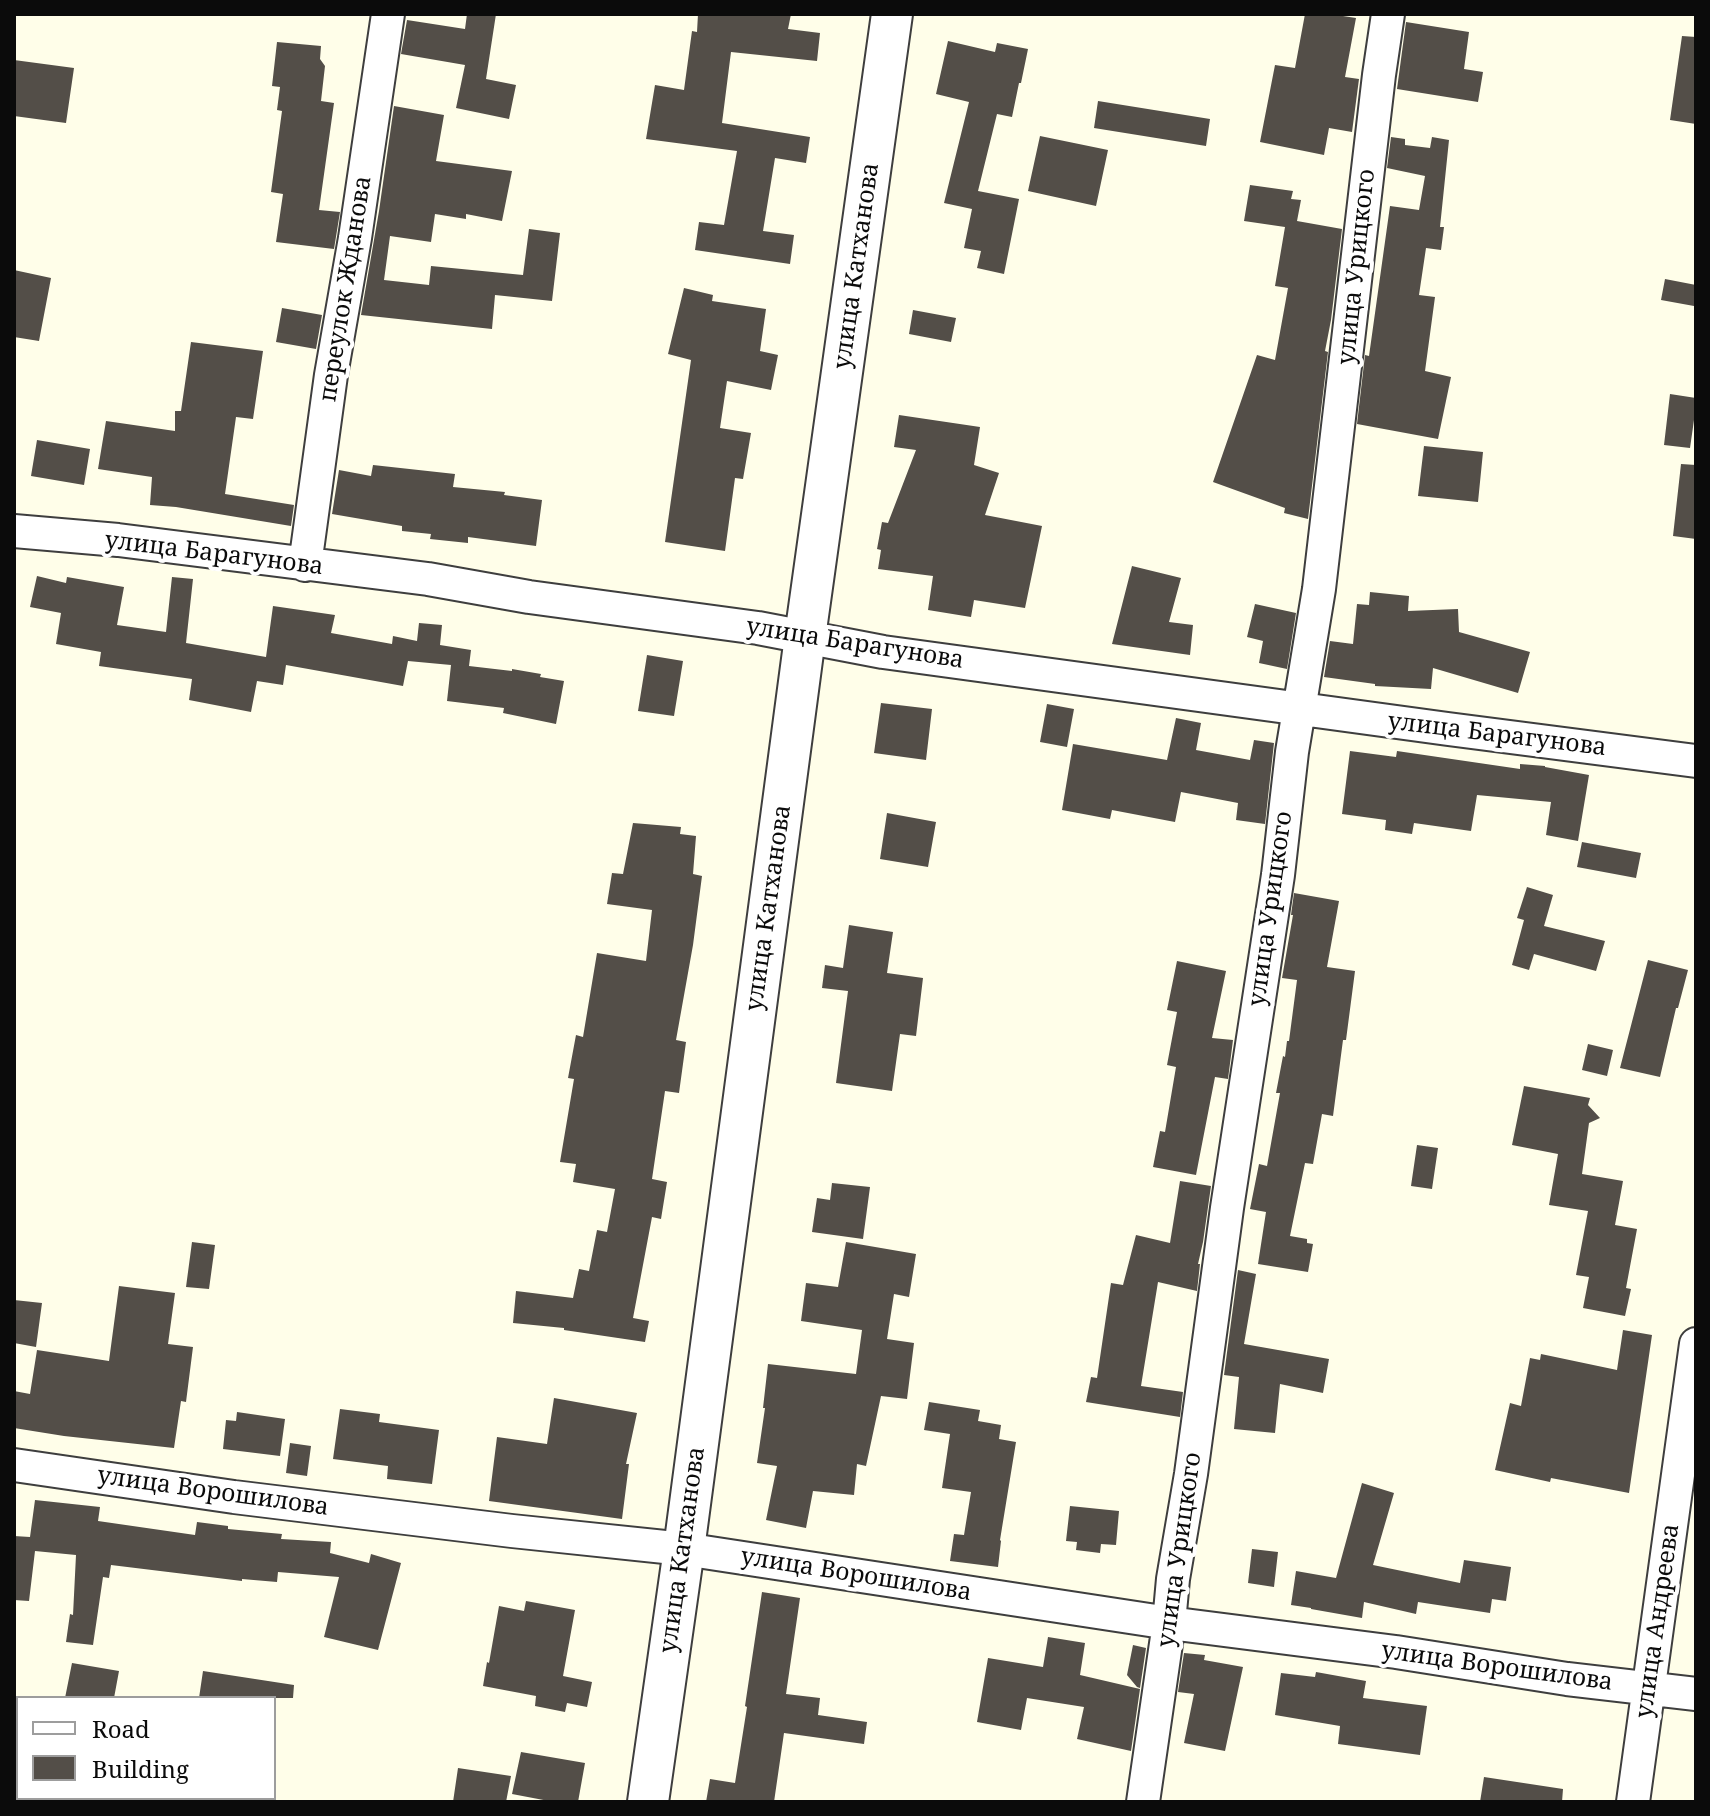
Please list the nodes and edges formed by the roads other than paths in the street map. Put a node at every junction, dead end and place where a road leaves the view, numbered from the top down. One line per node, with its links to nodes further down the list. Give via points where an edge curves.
1 (388, 14): 5 (street, переулок Жданова)
2 (892, 14): 6 (street, улица Катханова)
3 (1388, 14): 7 (street, улица Урицкого, via 1319,589)
4 (14, 531): 5 (street, улица Барагунова)
5 (305, 565): 6 (street, улица Барагунова)
6 (805, 637): 7 (street, улица Барагунова); 11 (street, улица Катханова)
7 (1299, 708): 8 (street, улица Барагунова); 12 (street, улица Урицкого)
8 (1696, 761)
9 (1696, 1344): 13 (street, улица Андреева)
10 (14, 1465): 11 (street, улица Ворошилова, via 249,1499)
11 (684, 1549): 12 (street, улица Ворошилова); 15 (street, улица Катханова)
12 (1169, 1623): 13 (street, улица Ворошилова); 16 (street, улица Урицкого)
13 (1648, 1689): 14 (street, улица Ворошилова); 17 (street, улица Андреева)
14 (1696, 1694)
15 (648, 1802)
16 (1143, 1802)
17 (1633, 1802)

